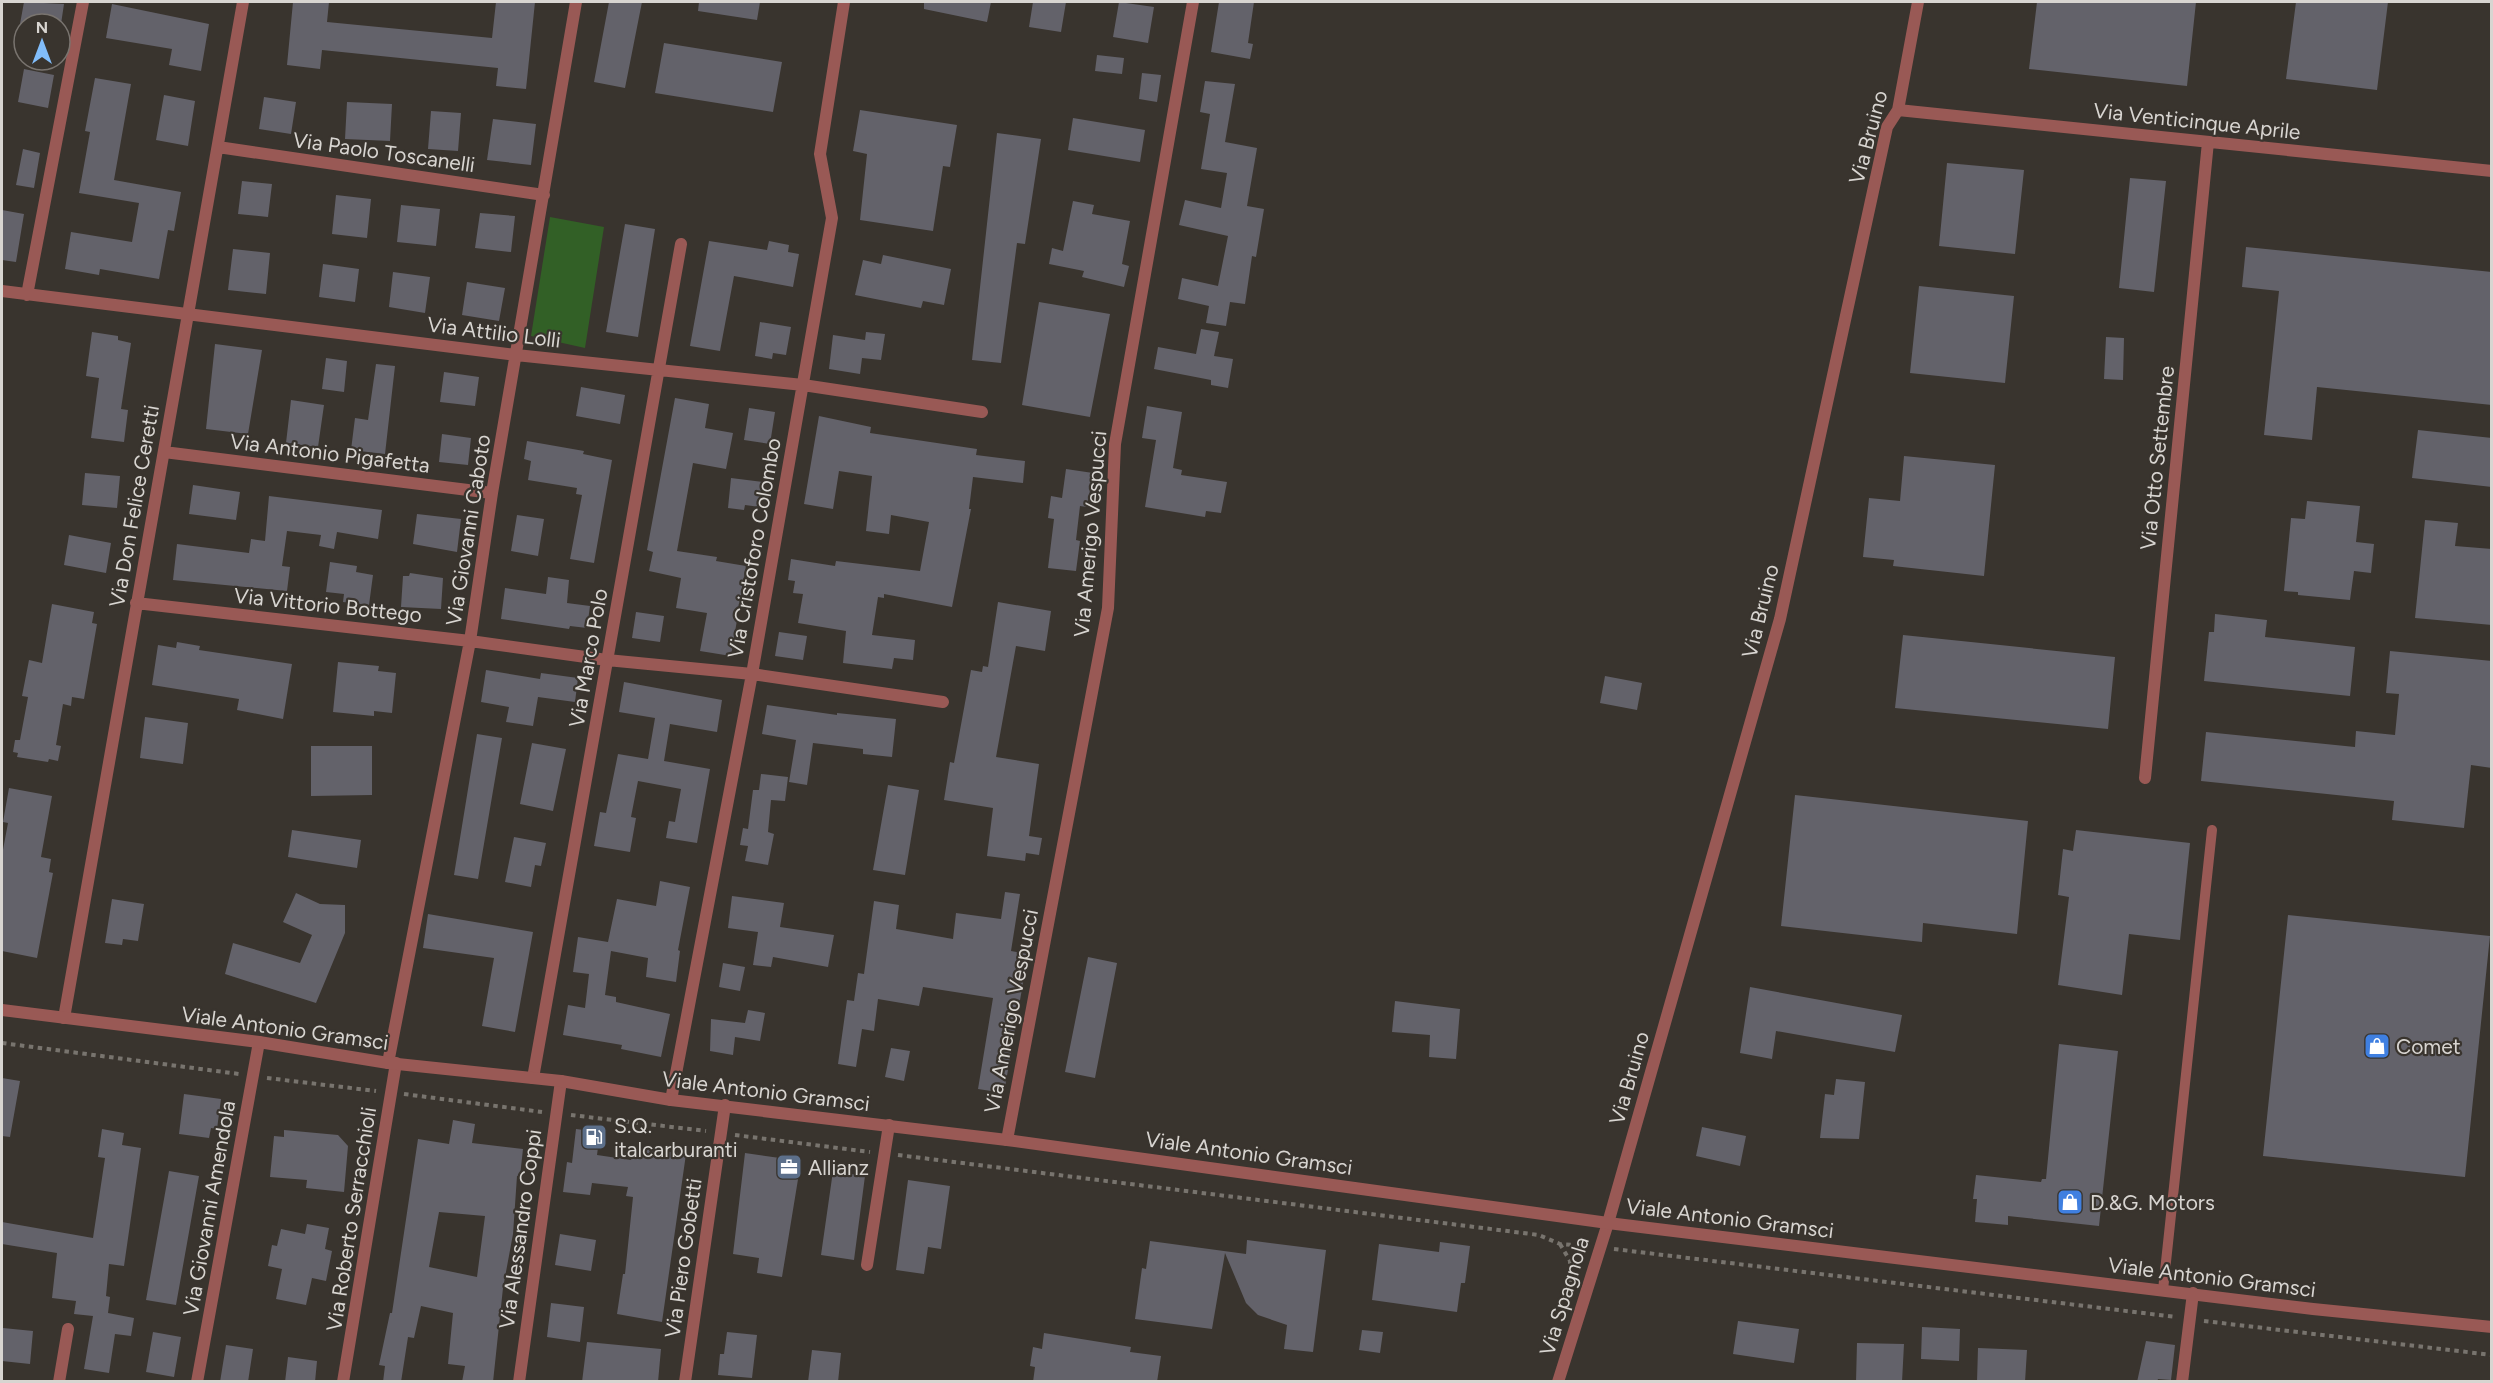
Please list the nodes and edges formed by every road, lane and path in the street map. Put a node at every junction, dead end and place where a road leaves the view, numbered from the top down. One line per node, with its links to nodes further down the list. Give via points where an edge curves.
1 (83, 2): 14 (street)
2 (243, 2): 9 (street, Via Don Felice Ceretti)
3 (576, 2): 11 (street, Via Giovanni Caboto)
4 (844, 2): 18 (street, Via Cristoforo Colombo, via 820,154 832,219)
5 (1193, 2): 43 (street, Via Amerigo Vespucci, via 1115,444 1107,608)
6 (1918, 2): 7 (street, Via Bruino)
7 (1898, 110): 8 (street, Via Venticinque Aprile); 45 (street, Via Bruino, via 1887,127 1779,619)
8 (2208, 142): 10 (street, Via Venticinque Aprile); 27 (street, Via Otto Settembre)
9 (218, 147): 11 (street, Via Paolo Toscanelli); 15 (street, Via Don Felice Ceretti)
10 (2492, 171)
11 (544, 195): 16 (street, Via Giovanni Caboto)
12 (681, 244): 17 (street, Via Marco Polo)
13 (2, 291): 14 (street, Via Attilio Lolli)
14 (27, 295): 15 (street, Via Attilio Lolli)
15 (189, 314): 16 (street, Via Attilio Lolli); 20 (street, Via Don Felice Ceretti)
16 (516, 355): 17 (street, Via Attilio Lolli); 21 (street, Via Giovanni Caboto)
17 (659, 369): 18 (street, Via Attilio Lolli); 24 (street, Via Marco Polo)
18 (803, 385): 19 (street, Via Attilio Lolli); 25 (street, Via Cristoforo Colombo)
19 (982, 412)
20 (164, 452): 21 (street, Via Antonio Pigafetta); 22 (street, Via Don Felice Ceretti)
21 (492, 493): 23 (street, Via Giovanni Caboto)
22 (136, 603): 23 (street, Via Vittorio Bottego); 30 (street, Via Don Felice Ceretti)
23 (470, 641): 24 (street, Via Vittorio Bottego); 33 (street, Via Giovanni Caboto)
24 (607, 660): 25 (street, Via Vittorio Bottego); 35 (street, Via Marco Polo)
25 (752, 674): 26 (street, Via Vittorio Bottego); 38 (street, Via Cristoforo Colombo)
26 (943, 702)
27 (2145, 778)
28 (2212, 830): 48 (lane)
29 (2, 1010): 30 (street, Viale Antonio Gramsci)
30 (64, 1018): 31 (street, Viale Antonio Gramsci)
31 (259, 1042): 33 (street, Viale Antonio Gramsci); 34 (street, Via Giovanni Amendola)
32 (2, 1043): 34 (path)
33 (392, 1063): 35 (street, Viale Antonio Gramsci); 37 (street, Via Roberto Serracchioli)
34 (253, 1076): 37 (path); 55 (street, Via Giovanni Amendola)
35 (533, 1078): 36 (street, Viale Antonio Gramsci)
36 (561, 1081): 38 (street, Viale Antonio Gramsci); 40 (street, Via Alessandro Coppi)
37 (391, 1093): 40 (path); 56 (street, Via Roberto Serracchioli)
38 (671, 1100): 39 (street, Viale Antonio Gramsci)
39 (725, 1105): 41 (street, Viale Antonio Gramsci); 42 (street, Via Piero Gobetti)
40 (555, 1113): 42 (path); 57 (street, Via Alessandro Coppi)
41 (889, 1125): 43 (street, Viale Antonio Gramsci); 44 (street)
42 (721, 1133): 44 (path); 58 (street, Via Piero Gobetti)
43 (1007, 1140): 45 (street, Viale Antonio Gramsci)
44 (885, 1154): 46 (path, via 1539,1235 1560,1244); 47 (street)
45 (1608, 1222): 46 (street, Via Spagnola); 48 (street, Viale Antonio Gramsci)
46 (1600, 1248): 50 (path); 59 (street, Via Spagnola)
47 (867, 1265)
48 (2163, 1290): 49 (street, Viale Antonio Gramsci)
49 (2193, 1293): 50 (street); 51 (street, Viale Antonio Gramsci)
50 (2190, 1319): 53 (path); 60 (street)
51 (2492, 1327)
52 (68, 1329): 54 (street)
53 (2492, 1355)
54 (59, 1382)
55 (197, 1382)
56 (343, 1382)
57 (519, 1382)
58 (685, 1382)
59 (1558, 1382)
60 (2182, 1382)

